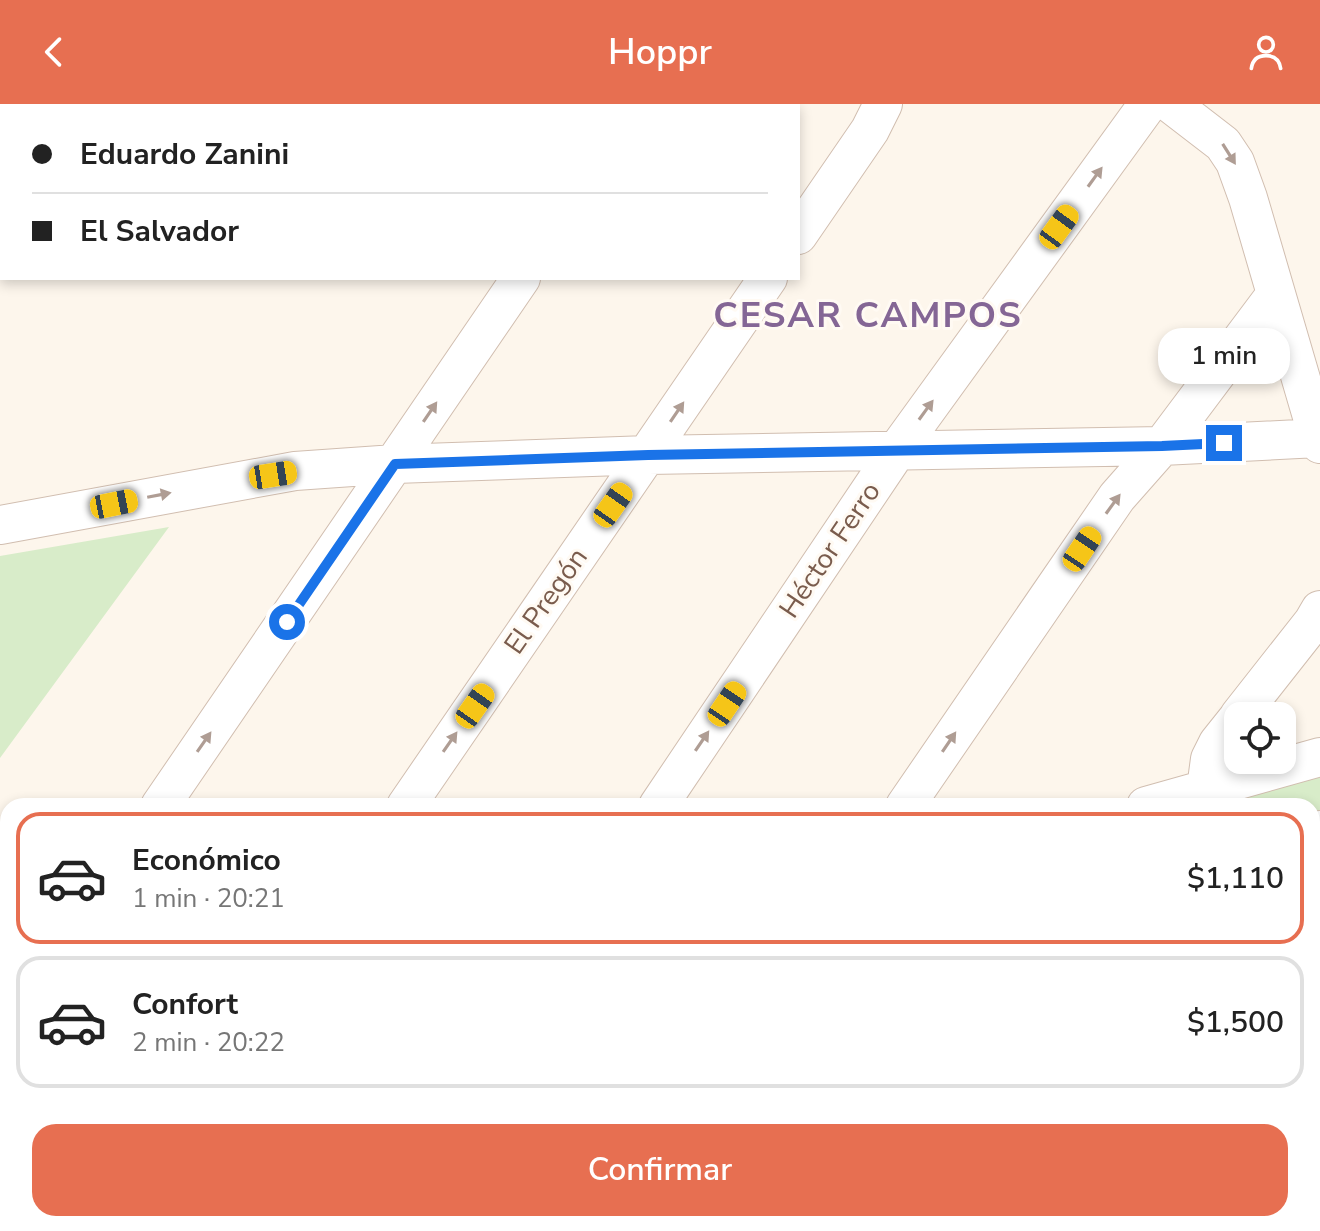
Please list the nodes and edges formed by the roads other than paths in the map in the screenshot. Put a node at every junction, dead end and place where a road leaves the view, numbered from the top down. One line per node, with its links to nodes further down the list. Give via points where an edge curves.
1 (883, 104): 4 (street)
2 (1148, 104): 10 (street, Héctor Ferro, one-way to 2)
3 (1171, 104): 7 (street, one-way to 7, via 1223,144 1235,162)
4 (800, 232)
5 (520, 280): 12 (street, one-way to 5)
6 (767, 280): 11 (street, El Pregón, one-way to 6)
7 (1276, 294): 8 (street); 9 (street)
8 (1319, 441): 9 (street)
9 (1162, 446): 10 (street); 22 (street, one-way to 9, via 1117,497)
10 (898, 449): 11 (street); 21 (street, Héctor Ferro, one-way to 10)
11 (648, 455): 12 (street); 20 (street, El Pregón, one-way to 11)
12 (395, 464): 13 (street, one-way to 12, via 295,471); 19 (street, one-way to 12)
13 (0, 525)
14 (1320, 610): 15 (street)
15 (1251, 702)
16 (1224, 736): 18 (street, via 1210,759)
17 (1320, 757): 18 (street)
18 (1206, 789): 23 (street)
19 (165, 798)
20 (412, 798)
21 (663, 798)
22 (910, 798)
23 (1174, 798)

